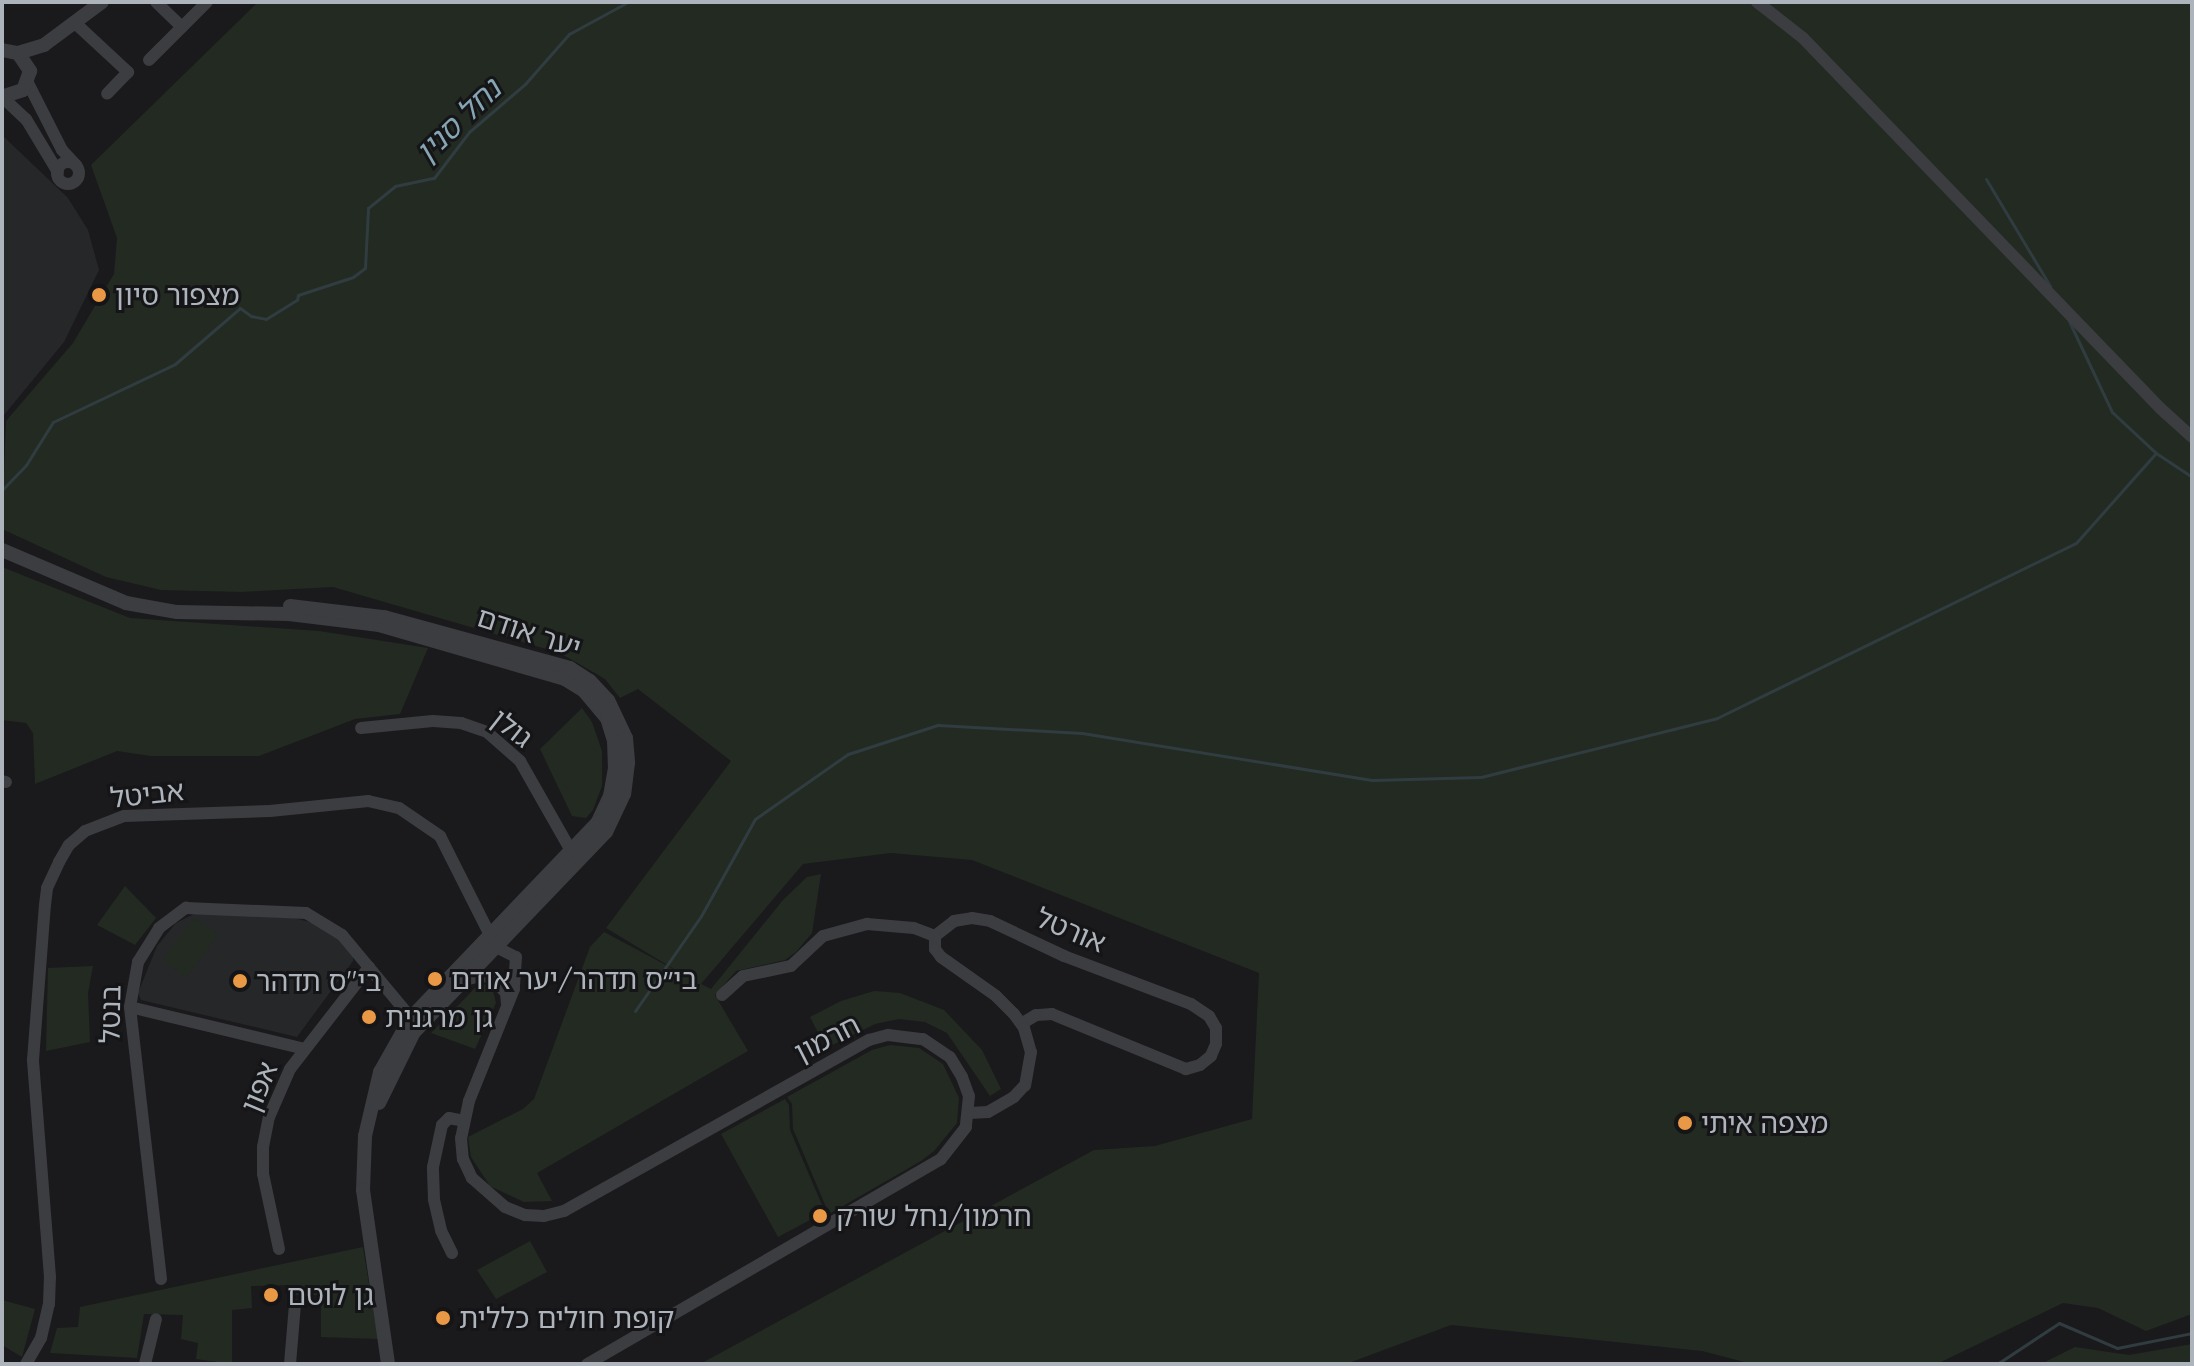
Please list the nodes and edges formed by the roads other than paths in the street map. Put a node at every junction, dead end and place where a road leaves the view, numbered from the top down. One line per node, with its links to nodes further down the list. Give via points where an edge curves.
1 (102, 2): 5 (street)
2 (156, 2): 6 (street)
3 (207, 2): 6 (street)
4 (1757, 2): 13 (street, via 1803,38)
5 (74, 22): 7 (street); 11 (street, via 128,72)
6 (182, 27): 9 (street)
7 (44, 45): 8 (street); 10 (street)
8 (8, 49): 10 (street)
9 (149, 60)
10 (29, 77): 12 (street, via 17,95); 12 (street, via 62,150 76,165 65,163 58,172 26,119)
11 (107, 94)
12 (2, 97)
13 (2192, 437)
14 (2, 544): 17 (street, יער אודם, via 126,596 175,604 355,611 581,674 616,712 628,763 614,819)
15 (2, 550): 17 (street, יער אודם, via 126,603 177,612 289,614 379,625 575,684 607,718 616,754 605,809)
16 (361, 728): 17 (street, גולן, via 433,721 487,732 520,761)
17 (575, 857): 19 (street, יער אודם)
18 (935, 936): 22 (street, via 914,928 867,924 823,936 791,966 743,976); 26 (street, via 941,957 996,996); 26 (street, אורטל, via 954,921 990,921 1064,956 1191,1004 1209,1016 1216,1044 1211,1056 1186,1069 1052,1014)
19 (494, 942): 21 (street, יער אודם); 23 (street, חרמון, via 516,957); 25 (street, יער אודם); 35 (street, אביטל, via 440,836 417,817 384,804 124,816 85,831 69,845 51,876 45,905 34,1097 50,1277 46,1324)
20 (369, 967): 24 (street, בנטל, via 330,924 306,913 186,908 146,945); 25 (street, בנטל); 27 (street, אפון)
21 (464, 980): 23 (street, via 492,977 506,993); 25 (street, יער אודם)
22 (722, 995)
23 (507, 1006): 29 (street, חרמון)
24 (130, 1007): 27 (street); 32 (street, בנטל)
25 (414, 1023): 38 (street, יער אודם, via 365,1136 363,1190)
26 (1021, 1024): 28 (street, via 1031,1052 1025,1085 1001,1106)
27 (305, 1049): 30 (street, אפון, via 279,1091 263,1147 268,1209)
28 (970, 1113): 29 (street, חרמון, via 962,1077 950,1057 923,1039 888,1035 869,1040 564,1211 544,1216 505,1207 472,1178 463,1159); 39 (street, via 955,1143 926,1170)
29 (464, 1121): 31 (street, via 449,1118 442,1125 433,1167 434,1199)
30 (279, 1249)
31 (452, 1253)
32 (161, 1279)
33 (295, 1305): 37 (street)
34 (156, 1319): 36 (street)
35 (26, 1364)
36 (145, 1364)
37 (290, 1364)
38 (388, 1364)
39 (587, 1364)

